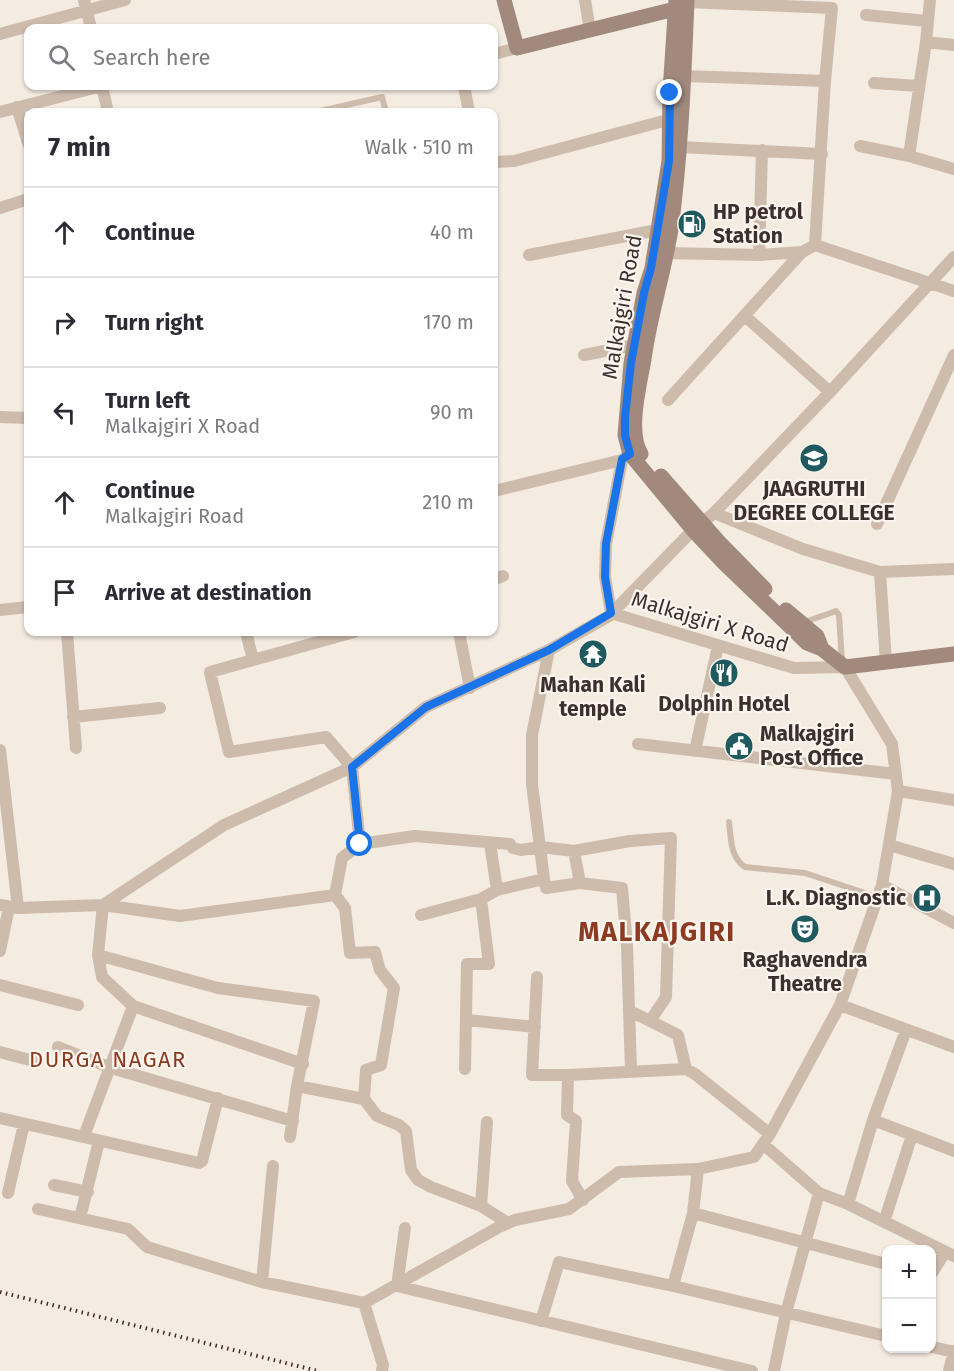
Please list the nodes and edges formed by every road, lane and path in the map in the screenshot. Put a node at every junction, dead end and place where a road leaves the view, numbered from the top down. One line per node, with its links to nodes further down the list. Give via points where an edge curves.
1 (125, 0): 6 (street)
2 (504, 0): 16 (main road)
3 (585, 0): 12 (street)
4 (930, 0): 8 (street)
5 (681, 3): 12 (main road); 18 (main road, Malkajgiri Road); 19 (street, via 832,9); 31 (main road, Malkajgiri Road, via 670,93)
6 (86, 5): 9 (street); 10 (street)
7 (866, 15): 8 (street)
8 (927, 21): 14 (street)
9 (30, 24)
10 (90, 24)
11 (24, 26): 13 (street)
12 (590, 31): 16 (main road)
13 (0, 34)
14 (926, 42): 15 (street); 21 (street)
15 (954, 45)
16 (517, 48): 17 (street)
17 (498, 53)
18 (684, 76): 19 (street); 34 (main road, Malkajgiri Road)
19 (825, 81): 36 (street)
20 (874, 83): 21 (street)
21 (918, 86): 37 (street)
22 (87, 90): 25 (street)
23 (103, 90): 26 (street)
24 (465, 90): 29 (street)
25 (17, 108): 30 (street); 32 (street)
26 (107, 108)
27 (334, 108): 28 (lane, via 382,97)
28 (385, 108)
29 (468, 108)
30 (0, 112)
31 (671, 119): 38 (street); 42 (main road, Malkajgiri Road, via 669,161)
32 (24, 130)
33 (860, 146): 37 (street)
34 (680, 147): 35 (street); 46 (main road, Malkajgiri Road)
35 (762, 150): 36 (street); 48 (street)
36 (822, 154): 43 (street)
37 (909, 156): 39 (street)
38 (498, 162)
39 (954, 169)
40 (24, 200): 41 (street)
41 (0, 208)
42 (657, 230): 47 (street); 53 (main road, Malkajgiri Road)
43 (815, 245): 45 (street); 50 (street)
44 (954, 245): 49 (street)
45 (802, 252): 48 (street); 52 (street)
46 (666, 253): 48 (street); 60 (main road, Malkajgiri Road, via 646,347)
47 (529, 255)
48 (759, 255)
49 (952, 259): 50 (street)
50 (930, 282): 51 (street); 56 (street)
51 (954, 291)
52 (745, 316): 56 (street); 57 (street)
53 (635, 345): 54 (street); 60 (main road, Malkajgiri Road, via 625,417)
54 (584, 355)
55 (954, 355): 63 (street)
56 (830, 393): 62 (street)
57 (668, 400)
58 (0, 417): 59 (street)
59 (24, 418)
60 (630, 454): 61 (street); 62 (main road); 68 (street, Malkajgiri X Road, via 606,544 605,577)
61 (498, 490)
62 (704, 522): 65 (street); 68 (street); 69 (main road); 75 (main road, via 723,562 807,643)
63 (878, 524)
64 (954, 569): 65 (street)
65 (880, 573): 79 (street)
66 (24, 608): 67 (street)
67 (0, 610)
68 (611, 613): 74 (street, Malkajgiri X Road); 76 (street)
69 (802, 623): 75 (main road, via 816,636); 80 (lane, via 838,612)
70 (67, 636): 83 (street)
71 (247, 636): 78 (street)
72 (340, 636): 78 (street)
73 (460, 636): 81 (street)
74 (718, 646): 80 (street, Malkajgiri X Road, via 795,668); 87 (street)
75 (822, 649): 80 (main road)
76 (549, 650): 81 (street); 96 (street, via 532,735 532,784)
77 (953, 654): 79 (main road)
78 (253, 660): 88 (street, via 210,672 229,752 326,737)
79 (886, 663): 80 (main road)
80 (844, 666): 89 (street, via 891,744)
81 (470, 688): 88 (street, via 426,707)
82 (160, 708): 83 (street)
83 (73, 717): 85 (street)
84 (638, 744): 87 (street)
85 (76, 748)
86 (0, 750): 107 (street)
87 (695, 751): 89 (street)
88 (352, 767): 94 (street); 106 (street, via 224,825)
89 (897, 774): 90 (street)
90 (898, 791): 91 (street); 95 (street)
91 (954, 800)
92 (729, 822): 104 (lane, via 734,855 745,867 805,873)
93 (490, 843): 94 (street, via 415,836); 96 (street, via 510,844 521,850); 102 (street)
94 (360, 844): 103 (street, via 342,858)
95 (889, 845): 98 (street); 101 (street)
96 (541, 847): 97 (street); 99 (street)
97 (574, 851): 100 (street); 119 (street, via 671,838 666,997)
98 (954, 864)
99 (544, 879): 100 (street, via 546,888); 102 (street)
100 (580, 883): 117 (street, via 622,888)
101 (882, 885): 104 (street); 109 (street)
102 (497, 890): 105 (street)
103 (335, 895): 106 (street, via 180,916); 134 (street, via 345,908 350,953 375,952 380,970 394,988 381,1065 366,1070)
104 (877, 897): 115 (street)
105 (481, 899): 108 (street); 118 (street, via 489,964 467,964)
106 (103, 905): 107 (street); 111 (street)
107 (9, 907): 110 (street)
108 (421, 915)
109 (954, 923)
110 (0, 951)
111 (98, 955): 116 (street, via 102,977); 126 (street, via 218,988 314,1001)
112 (537, 977): 120 (street)
113 (0, 984): 114 (street)
114 (78, 1005)
115 (840, 1005): 121 (street); 143 (street)
116 (133, 1006): 126 (street); 127 (street)
117 (630, 1011): 119 (street); 130 (street)
118 (467, 1020): 120 (street); 128 (street)
119 (650, 1021): 129 (street, via 678,1035)
120 (535, 1027): 131 (street, via 532,1075)
121 (906, 1030): 123 (street); 136 (street)
122 (58, 1047): 127 (street)
123 (954, 1047)
124 (0, 1052): 125 (street)
125 (34, 1061)
126 (303, 1064): 132 (street)
127 (111, 1068): 133 (street); 141 (street)
128 (465, 1069)
129 (686, 1069): 130 (street); 143 (street)
130 (631, 1071): 131 (street)
131 (568, 1076): 152 (street, via 567,1115 576,1121 572,1181)
132 (297, 1086): 134 (street); 137 (street)
133 (218, 1098): 137 (street); 144 (street, via 200,1163)
134 (364, 1099): 154 (street, via 377,1116 406,1131 411,1170 418,1180)
135 (0, 1118): 139 (street)
136 (873, 1120): 140 (street); 153 (street)
137 (293, 1121): 142 (street)
138 (487, 1122): 154 (street)
139 (24, 1124): 141 (street); 151 (street)
140 (912, 1135): 145 (street); 158 (street)
141 (84, 1136): 144 (street)
142 (290, 1137)
143 (767, 1139): 147 (street, via 754,1157); 150 (street)
144 (99, 1141): 149 (street)
145 (954, 1151)
146 (273, 1166): 165 (street)
147 (698, 1169): 152 (street, via 619,1172); 156 (street)
148 (54, 1185): 149 (street)
149 (88, 1192): 157 (street)
150 (819, 1192): 153 (street); 161 (street)
151 (8, 1193)
152 (583, 1200): 159 (street, via 559,1212)
153 (848, 1204): 158 (street)
154 (481, 1206): 159 (street)
155 (38, 1209): 157 (street)
156 (693, 1213): 161 (street); 167 (street)
157 (80, 1218): 165 (street, via 128,1229 147,1247)
158 (884, 1222): 162 (street)
159 (508, 1223): 166 (street)
160 (405, 1228): 166 (street)
161 (805, 1242): 163 (street); 169 (street)
162 (949, 1254): 164 (street)
163 (882, 1263)
164 (936, 1269)
165 (261, 1282): 168 (street)
166 (397, 1286): 168 (street); 170 (street)
167 (672, 1286): 169 (street); 170 (street, via 559,1262)
168 (364, 1304): 174 (street)
169 (786, 1313): 171 (street); 176 (street)
170 (541, 1321): 175 (street)
171 (882, 1335)
172 (936, 1348): 173 (street)
173 (954, 1352): 177 (street)
174 (382, 1371)
175 (752, 1371)
176 (774, 1371)
177 (949, 1371)

